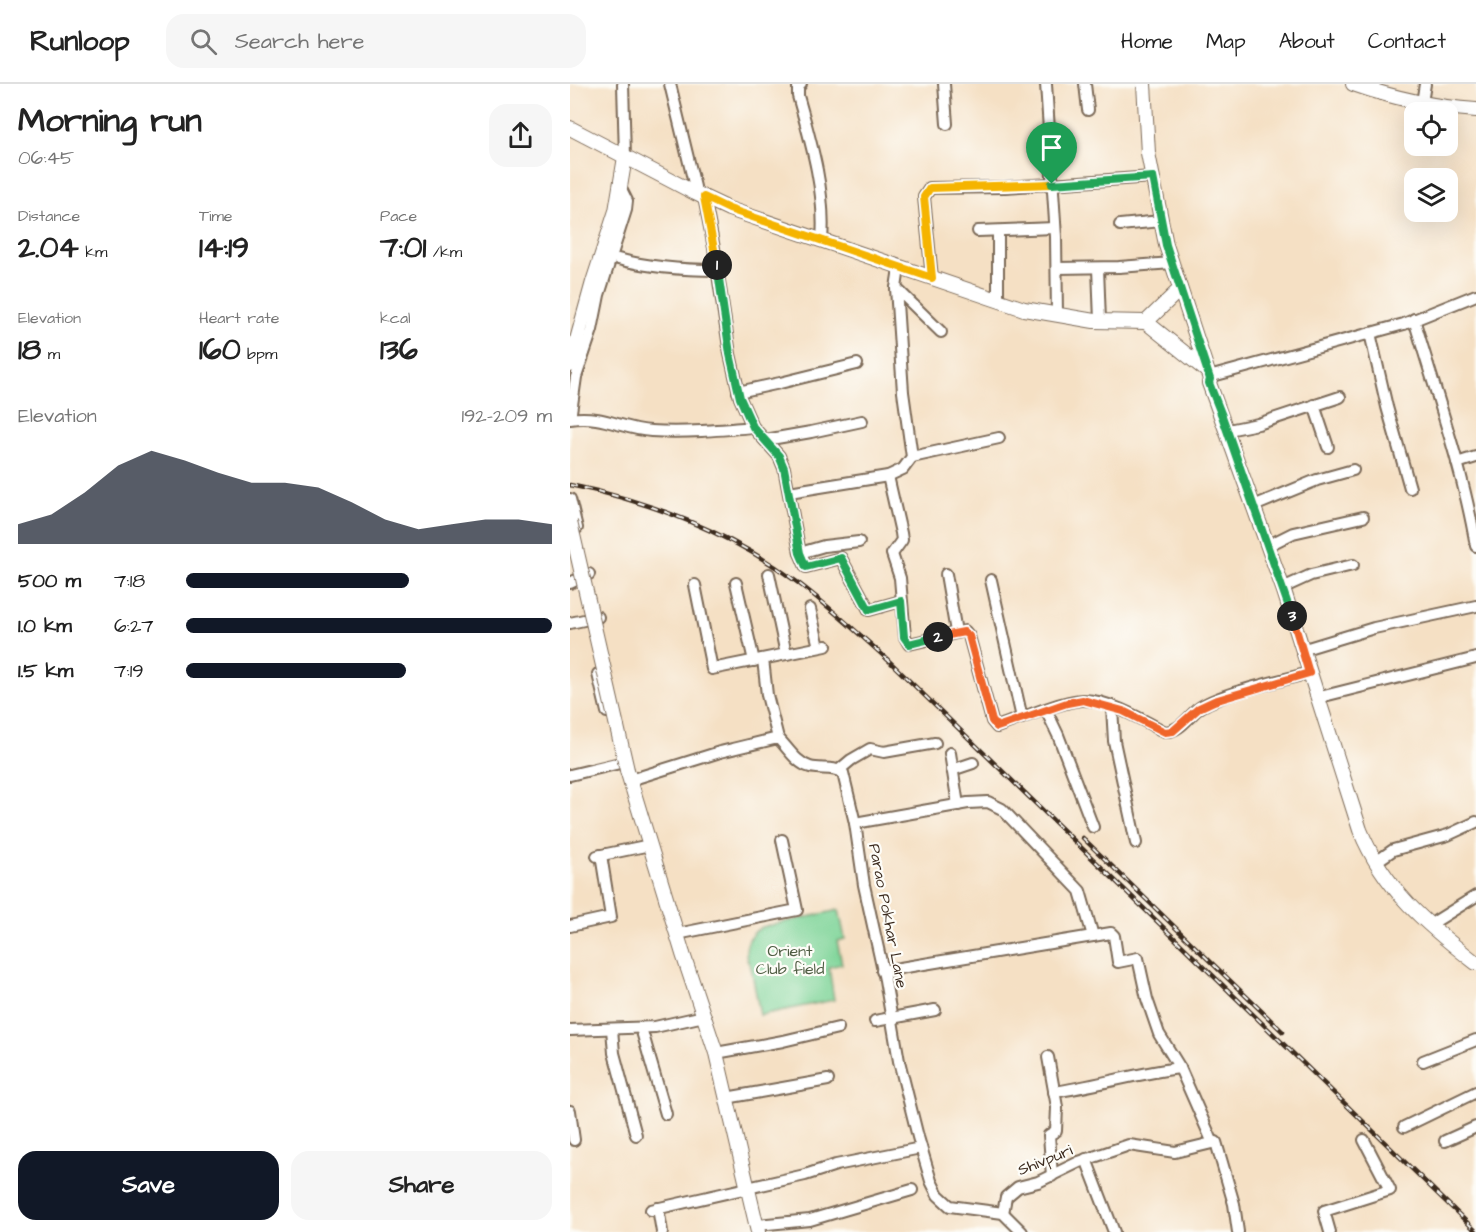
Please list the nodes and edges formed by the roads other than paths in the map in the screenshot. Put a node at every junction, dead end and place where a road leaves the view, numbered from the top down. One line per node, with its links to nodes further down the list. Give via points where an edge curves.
1 (623, 84): 17 (street)
2 (670, 84): 21 (street)
3 (801, 84): 27 (street, via 798,96 813,150 822,208)
4 (944, 84): 15 (street)
5 (1046, 84): 19 (street)
6 (1085, 84): 13 (street)
7 (1144, 84): 18 (main road)
8 (1353, 84): 10 (main road)
9 (1425, 84): 11 (street)
10 (1418, 102)
11 (1422, 102)
12 (1458, 108): 14 (main road)
13 (1088, 110)
14 (1476, 110)
15 (947, 124)
16 (570, 128): 17 (main road)
17 (625, 157): 20 (main road); 21 (main road)
18 (1153, 177): 19 (street); 22 (main road)
19 (1052, 184): 24 (street); 34 (street, via 930,188 924,197)
20 (621, 188): 45 (street, via 616,189); 47 (main road); 53 (street, via 626,210 576,377 570,419 587,417 649,431)
21 (700, 195): 27 (main road, via 729,209); 33 (street)
22 (1161, 221): 23 (street); 29 (main road)
23 (1120, 225)
24 (1055, 228): 26 (street); 31 (street)
25 (978, 231): 26 (street)
26 (998, 231): 38 (street)
27 (822, 240): 30 (main road)
28 (618, 259): 33 (street, via 679,270)
29 (1172, 263): 32 (street); 36 (main road)
30 (899, 268): 34 (main road); 35 (street)
31 (1057, 268): 32 (street); 39 (street)
32 (1098, 268): 41 (street)
33 (718, 270): 49 (street)
34 (932, 278): 38 (main road)
35 (896, 288): 43 (street); 58 (street)
36 (1180, 290): 42 (main road); 48 (main road)
37 (1476, 295): 40 (street)
38 (998, 300): 39 (main road)
39 (1056, 314): 41 (main road)
40 (1413, 319): 44 (street); 60 (street)
41 (1100, 321): 42 (main road)
42 (1146, 322): 48 (main road)
43 (941, 332)
44 (1370, 333): 48 (street); 63 (street)
45 (570, 346)
46 (857, 364): 49 (street)
47 (570, 365)
48 (1208, 376): 54 (main road, via 1214,380); 93 (main road)
49 (738, 392): 53 (street)
50 (1340, 397): 51 (street)
51 (1314, 405): 54 (street); 57 (street)
52 (862, 421): 56 (street)
53 (753, 427): 56 (street)
54 (1233, 429): 66 (main road)
55 (999, 438): 58 (street)
56 (765, 440): 64 (street, via 779,456)
57 (1328, 447)
58 (912, 457): 62 (street, via 903,469)
59 (1476, 457): 60 (street)
60 (1457, 463): 67 (street)
61 (1353, 470): 66 (street)
62 (888, 476): 64 (street); 83 (street, via 902,533 902,540 892,554 900,578)
63 (1410, 488)
64 (789, 492): 74 (street)
65 (570, 499): 78 (street)
66 (1261, 503): 72 (main road)
67 (1473, 513): 73 (street)
68 (1363, 517): 72 (street, via 1293,533)
69 (570, 522): 104 (main road, bridge)
70 (570, 540): 78 (street)
71 (859, 542): 74 (street)
72 (1275, 543): 82 (main road)
73 (1476, 546)
74 (800, 553): 83 (street, via 806,567 841,558 869,610)
75 (1353, 565): 82 (street)
76 (769, 574): 90 (street)
77 (946, 574): 88 (street)
78 (579, 579): 86 (street)
79 (991, 580): 97 (street)
80 (736, 583): 92 (street)
81 (695, 585): 92 (street, via 712,669)
82 (1289, 585): 89 (main road)
83 (901, 601): 88 (street, via 904,637 909,644)
84 (1476, 606): 89 (street, via 1374,627)
85 (810, 609): 90 (street, via 822,647)
86 (593, 618): 87 (street); 104 (street, via 602,693); 104 (street, via 632,775)
87 (570, 623)
88 (956, 632): 97 (street, via 969,636 992,721 997,727)
89 (1308, 648): 94 (main road)
90 (786, 654): 92 (street)
91 (1476, 658): 94 (street)
92 (759, 660): 98 (street)
93 (1309, 673): 95 (street, via 1214,701 1199,708 1173,731 1165,732); 120 (main road, via 1370,855 1403,899)
94 (1324, 696): 113 (main road)
95 (1112, 707): 96 (street, via 1083,700); 111 (street, via 1114,741)
96 (1046, 710): 97 (street); 109 (street)
97 (1022, 718)
98 (778, 738): 102 (street, via 802,764); 104 (street)
99 (935, 743): 102 (street, via 884,752 870,750)
100 (950, 753): 103 (street)
101 (973, 763): 103 (street)
102 (839, 770): 108 (street, Parao Pokhar Lane)
103 (952, 770): 106 (street)
104 (625, 771): 105 (street); 112 (main road)
105 (570, 775)
106 (958, 805): 108 (street); 118 (street, via 988,802 1002,809 1080,891)
107 (1476, 822): 113 (street, via 1448,835 1393,850)
108 (855, 823): 121 (street, Parao Pokhar Lane)
109 (1093, 827)
110 (782, 840): 117 (street, via 797,910)
111 (1136, 843)
112 (650, 844): 116 (street, via 599,856 611,917); 117 (main road)
113 (1380, 859): 115 (main road)
114 (1476, 896): 115 (street)
115 (1436, 921): 119 (main road)
116 (570, 926)
117 (677, 934): 123 (main road)
118 (1093, 936): 121 (street); 134 (street, via 1113,934 1118,962 1138,958 1159,1034)
119 (1476, 954)
120 (1476, 963)
121 (882, 971): 124 (street, Parao Pokhar Lane)
122 (935, 1010): 124 (street)
123 (704, 1016): 126 (street); 131 (main road)
124 (891, 1017): 125 (street); 148 (street, Parao Pokhar Lane)
125 (875, 1021)
126 (641, 1028): 128 (street); 140 (street)
127 (838, 1028): 131 (street)
128 (612, 1029): 129 (street); 143 (street, via 616,1061)
129 (570, 1030)
130 (1476, 1040): 133 (street)
131 (716, 1053): 138 (main road)
132 (1048, 1057): 136 (street)
133 (1423, 1061)
134 (1180, 1068): 136 (street); 147 (street)
135 (828, 1080): 138 (street)
136 (1054, 1092): 150 (street, via 1056,1131 1049,1135)
137 (1476, 1092): 141 (street)
138 (726, 1098): 151 (main road)
139 (570, 1111): 144 (street)
140 (666, 1114)
141 (1404, 1127)
142 (1476, 1127): 146 (street)
143 (636, 1135)
144 (574, 1140)
145 (1364, 1140): 159 (street, via 1390,1190 1324,1211)
146 (1444, 1141)
147 (1213, 1143): 149 (street, Shivpuri, via 1175,1152 1129,1145); 158 (street, via 1234,1204)
148 (921, 1148): 151 (street); 153 (street, Parao Pokhar Lane, via 931,1181 944,1202)
149 (1086, 1159): 150 (street, Shivpuri); 157 (street)
150 (1052, 1176): 153 (street, Shivpuri, via 1011,1191)
151 (748, 1188): 154 (main road); 155 (street, via 655,1209)
152 (912, 1190): 154 (street, via 810,1220)
153 (1003, 1213): 156 (street)
154 (758, 1229)
155 (662, 1232)
156 (1022, 1232)
157 (1114, 1232)
158 (1238, 1232)
159 (1330, 1232)

